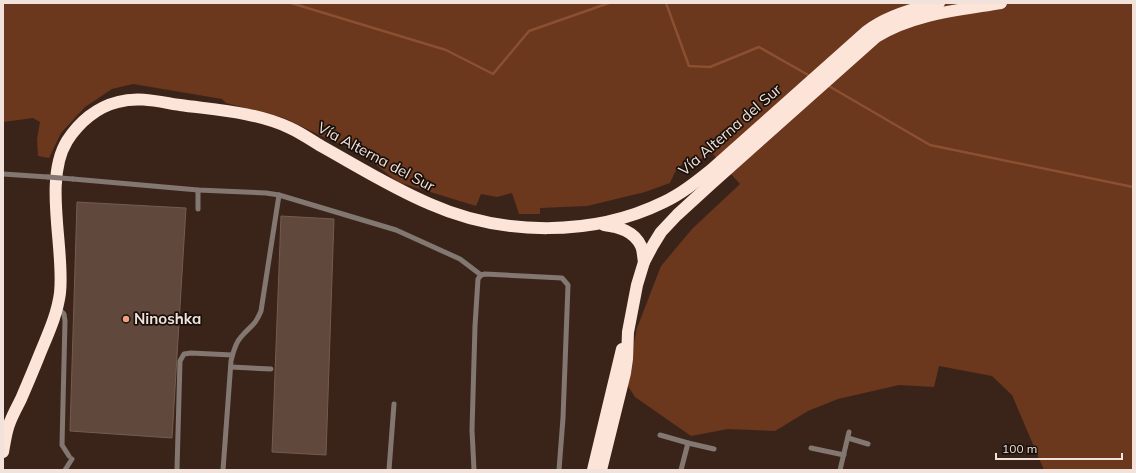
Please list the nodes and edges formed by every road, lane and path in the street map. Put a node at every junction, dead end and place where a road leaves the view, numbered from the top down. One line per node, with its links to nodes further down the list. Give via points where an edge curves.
1 (1001, 3): 4 (highway, Vía Alterna del Sur, via 909,21 871,40)
2 (934, 4): 4 (highway, Vía Alterna del Sur, via 875,24)
3 (3, 174): 5 (lane, bridge)
4 (715, 174): 8 (highway, Vía Alterna del Sur, via 667,201 638,213); 9 (highway, Vía Alterna del Sur, via 661,232)
5 (198, 190): 6 (lane, via 266,193); 7 (lane)
6 (279, 196): 10 (lane, via 396,230 460,259); 13 (lane, via 261,311 255,324 240,338)
7 (198, 209)
8 (599, 224): 9 (highway, via 619,228 631,234 642,247); 11 (highway, Vía Alterna del Sur, via 526,227 482,221 431,205 406,193 289,127 215,109 143,99 119,101 97,110 74,131 62,150 55,190 61,273)
9 (644, 262): 12 (highway, Vía Alterna del Sur)
10 (481, 275): 30 (lane, via 478,279 474,326); 31 (lane, via 562,278 568,285)
11 (58, 307): 24 (highway, Vía Alterna del Sur, via 9,424); 27 (lane, via 64,314 65,321 62,445 71,458)
12 (628, 332): 32 (highway, via 622,347); 33 (highway, Vía Alterna del Sur, via 625,373)
13 (232, 355): 14 (lane); 26 (lane, via 191,352 184,354 180,361)
14 (230, 368): 15 (lane); 28 (lane)
15 (271, 369)
16 (394, 404): 29 (lane)
17 (849, 432): 19 (lane)
18 (660, 435): 20 (lane)
19 (848, 438): 21 (lane); 25 (lane)
20 (688, 443): 23 (lane); 34 (lane)
21 (868, 444)
22 (811, 448): 25 (lane)
23 (714, 449)
24 (3, 452)
25 (844, 455): 35 (lane)
26 (177, 469)
27 (65, 470)
28 (223, 470)
29 (389, 470)
30 (474, 470)
31 (559, 470)
32 (593, 470)
33 (602, 470)
34 (681, 470)
35 (840, 470)

